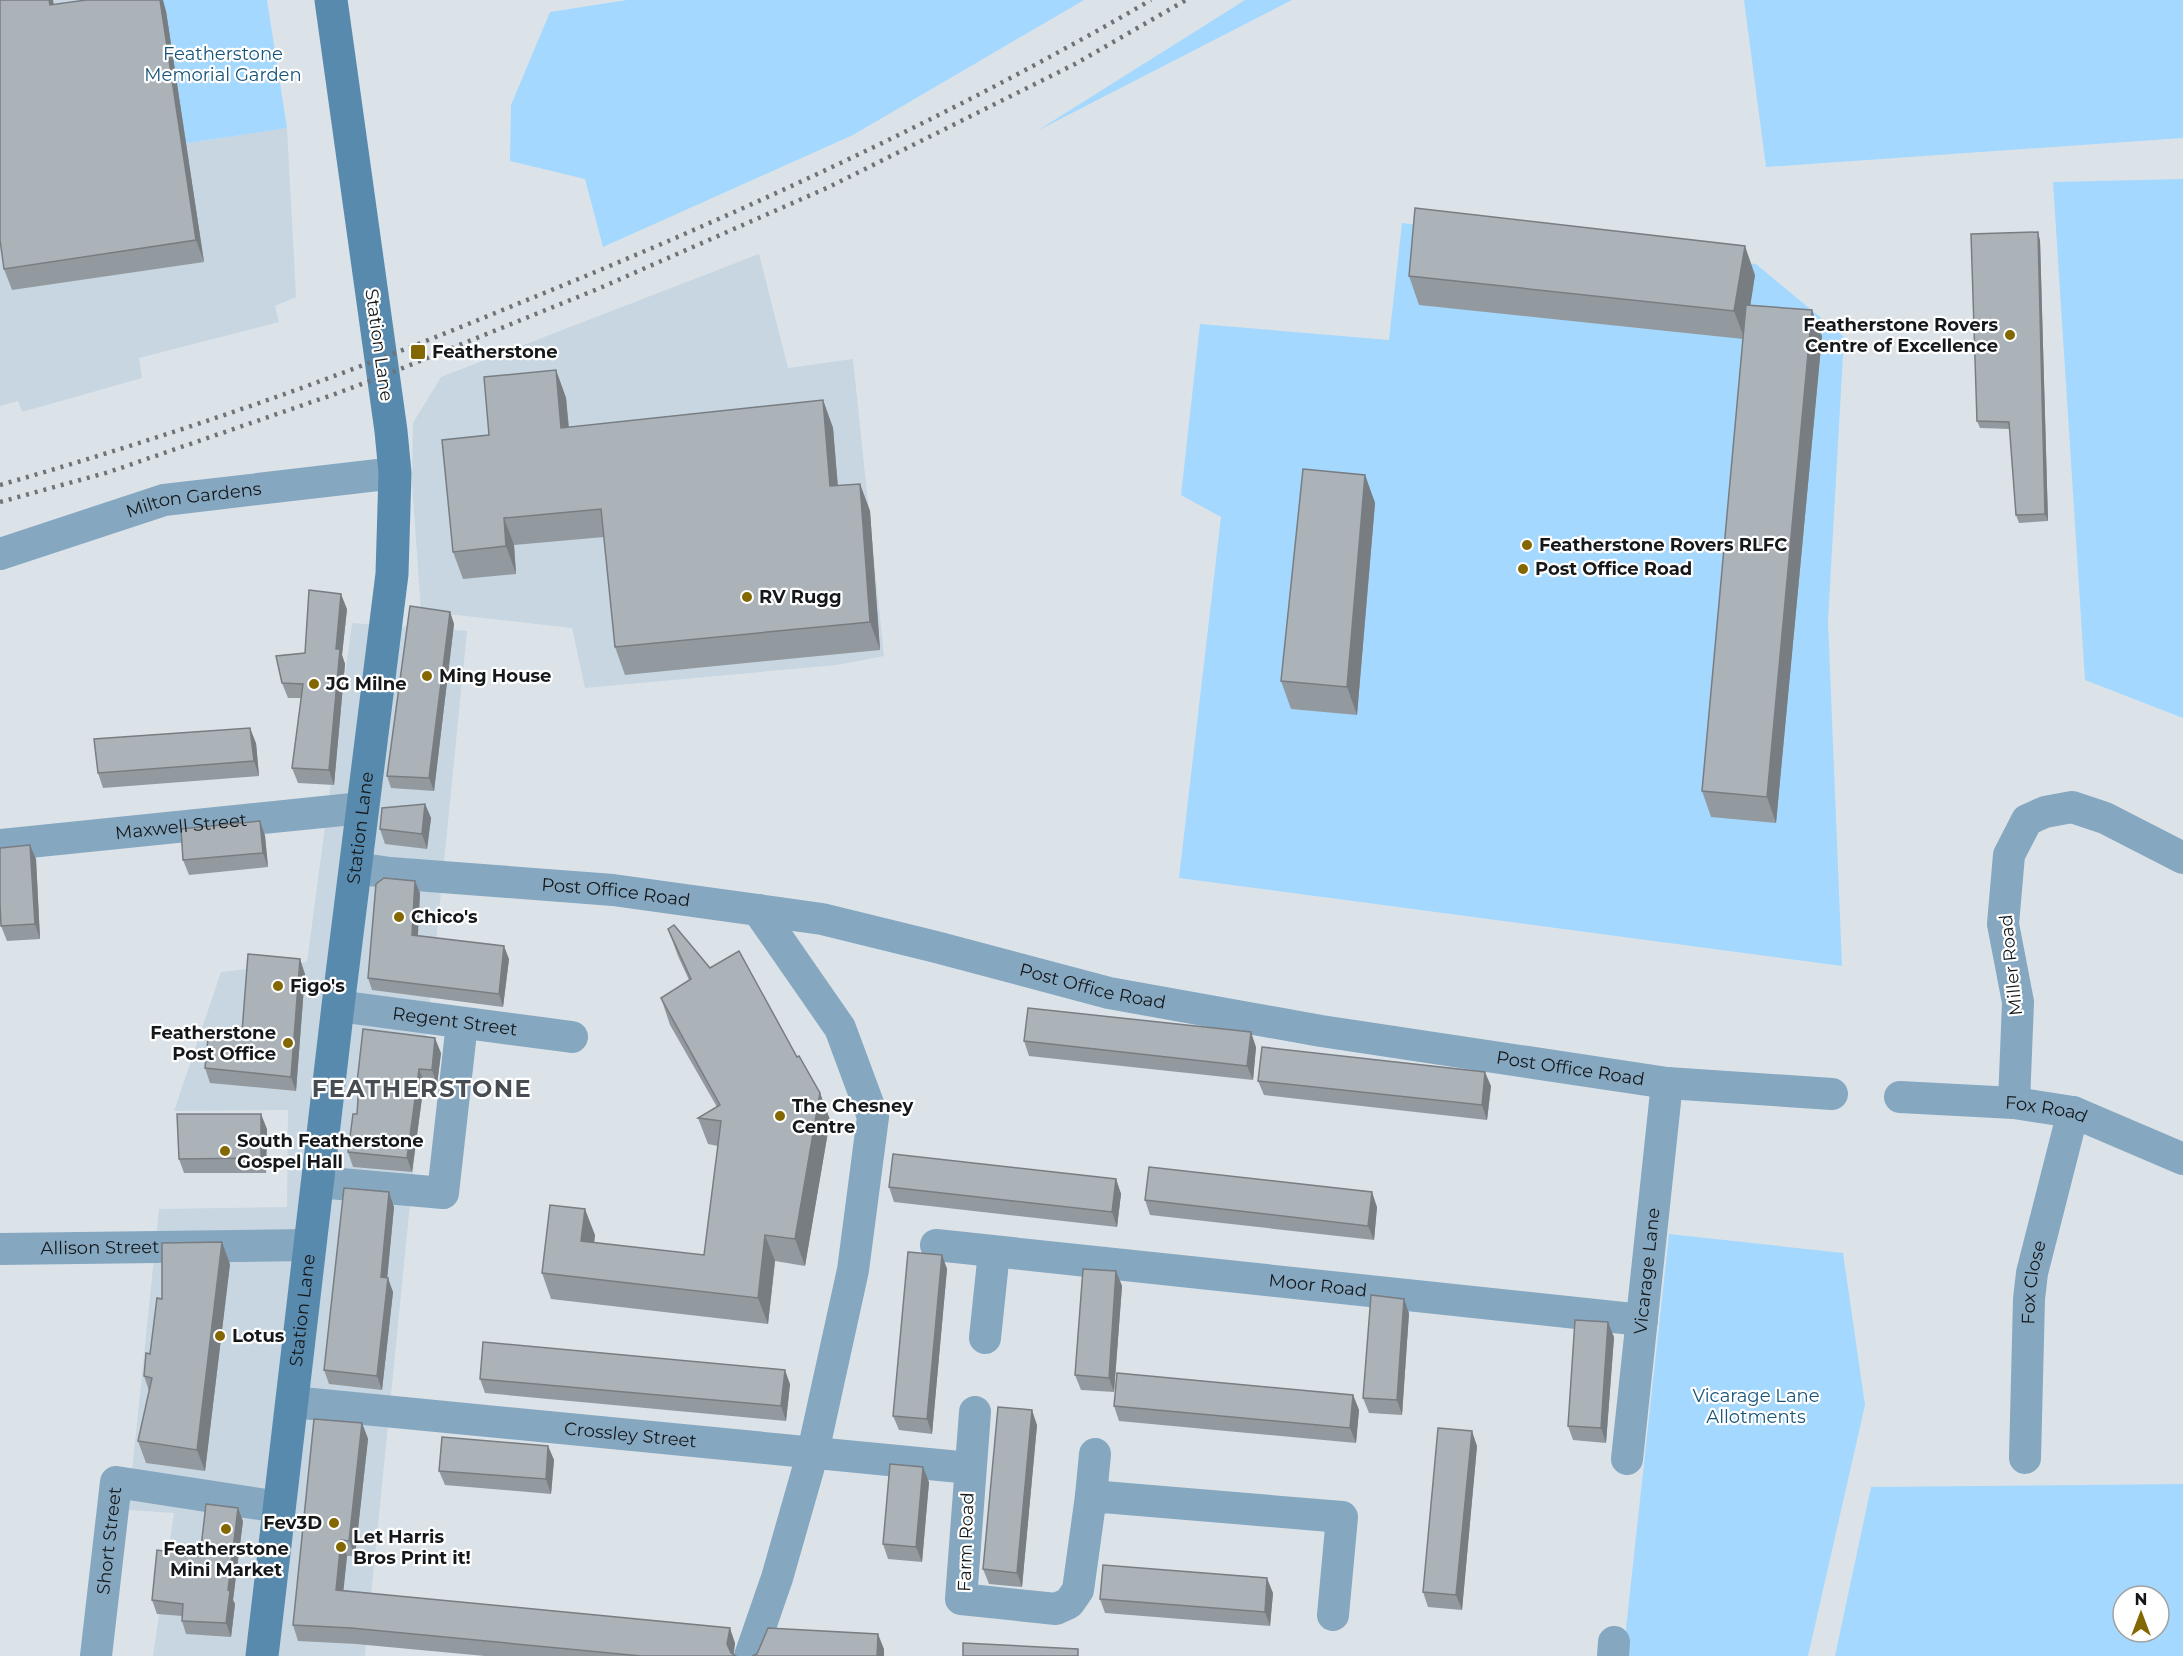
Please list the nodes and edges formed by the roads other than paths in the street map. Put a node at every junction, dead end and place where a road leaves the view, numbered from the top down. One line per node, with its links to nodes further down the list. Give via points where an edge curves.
1 (331, 0): 2 (main road, Station Lane)
2 (395, 473): 3 (street, Milton Gardens, via 164,500); 4 (main road, Station Lane, via 392,574)
3 (0, 554)
4 (362, 808): 5 (street, Maxwell Street); 7 (main road, Station Lane)
5 (0, 845)
6 (2183, 858): 15 (street, Miller Road, via 2105,818 2072,807 2027,820 2009,855 2003,924 2018,1002)
7 (356, 868): 8 (street, Post Office Road, via 613,890); 9 (main road, Station Lane)
8 (758, 910): 12 (street, Post Office Road, via 832,922 1109,993); 27 (street, via 840,1028 873,1117 853,1270)
9 (338, 1006): 10 (street, Regent Street); 18 (main road, Station Lane)
10 (462, 1023): 11 (street, Regent Street); 18 (street, via 443,1193)
11 (572, 1037)
12 (1667, 1083): 13 (street, Post Office Road); 23 (street, Vicarage Lane)
13 (1832, 1094)
14 (1900, 1097): 15 (street, Fox Road)
15 (2014, 1103): 16 (street, Fox Road)
16 (2073, 1112): 17 (street, Fox Road); 29 (street, Fox Close, via 2031,1273)
17 (2183, 1160)
18 (318, 1182): 19 (main road, Station Lane)
19 (310, 1245): 21 (street, Allison Street); 25 (main road, Station Lane)
20 (936, 1245): 22 (street, Moor Road)
21 (0, 1248)
22 (994, 1252): 23 (street, Moor Road); 24 (street)
23 (1642, 1320): 30 (street, Vicarage Lane)
24 (985, 1338)
25 (292, 1402): 27 (street, Crossley Street); 33 (main road, Station Lane)
26 (975, 1412): 31 (street, Farm Road)
27 (813, 1452): 31 (street, Crossley Street); 37 (street)
28 (1095, 1454): 32 (street, Farm Road)
29 (2025, 1458)
30 (1627, 1459)
31 (970, 1467): 32 (street, Farm Road, via 961,1599 1056,1609 1069,1603 1078,1590)
32 (1091, 1496): 34 (street, via 1342,1517)
33 (279, 1507): 35 (street, Short Street, via 116,1482); 36 (main road, Station Lane)
34 (1333, 1615)
35 (96, 1656)
36 (262, 1656)
37 (750, 1656)

